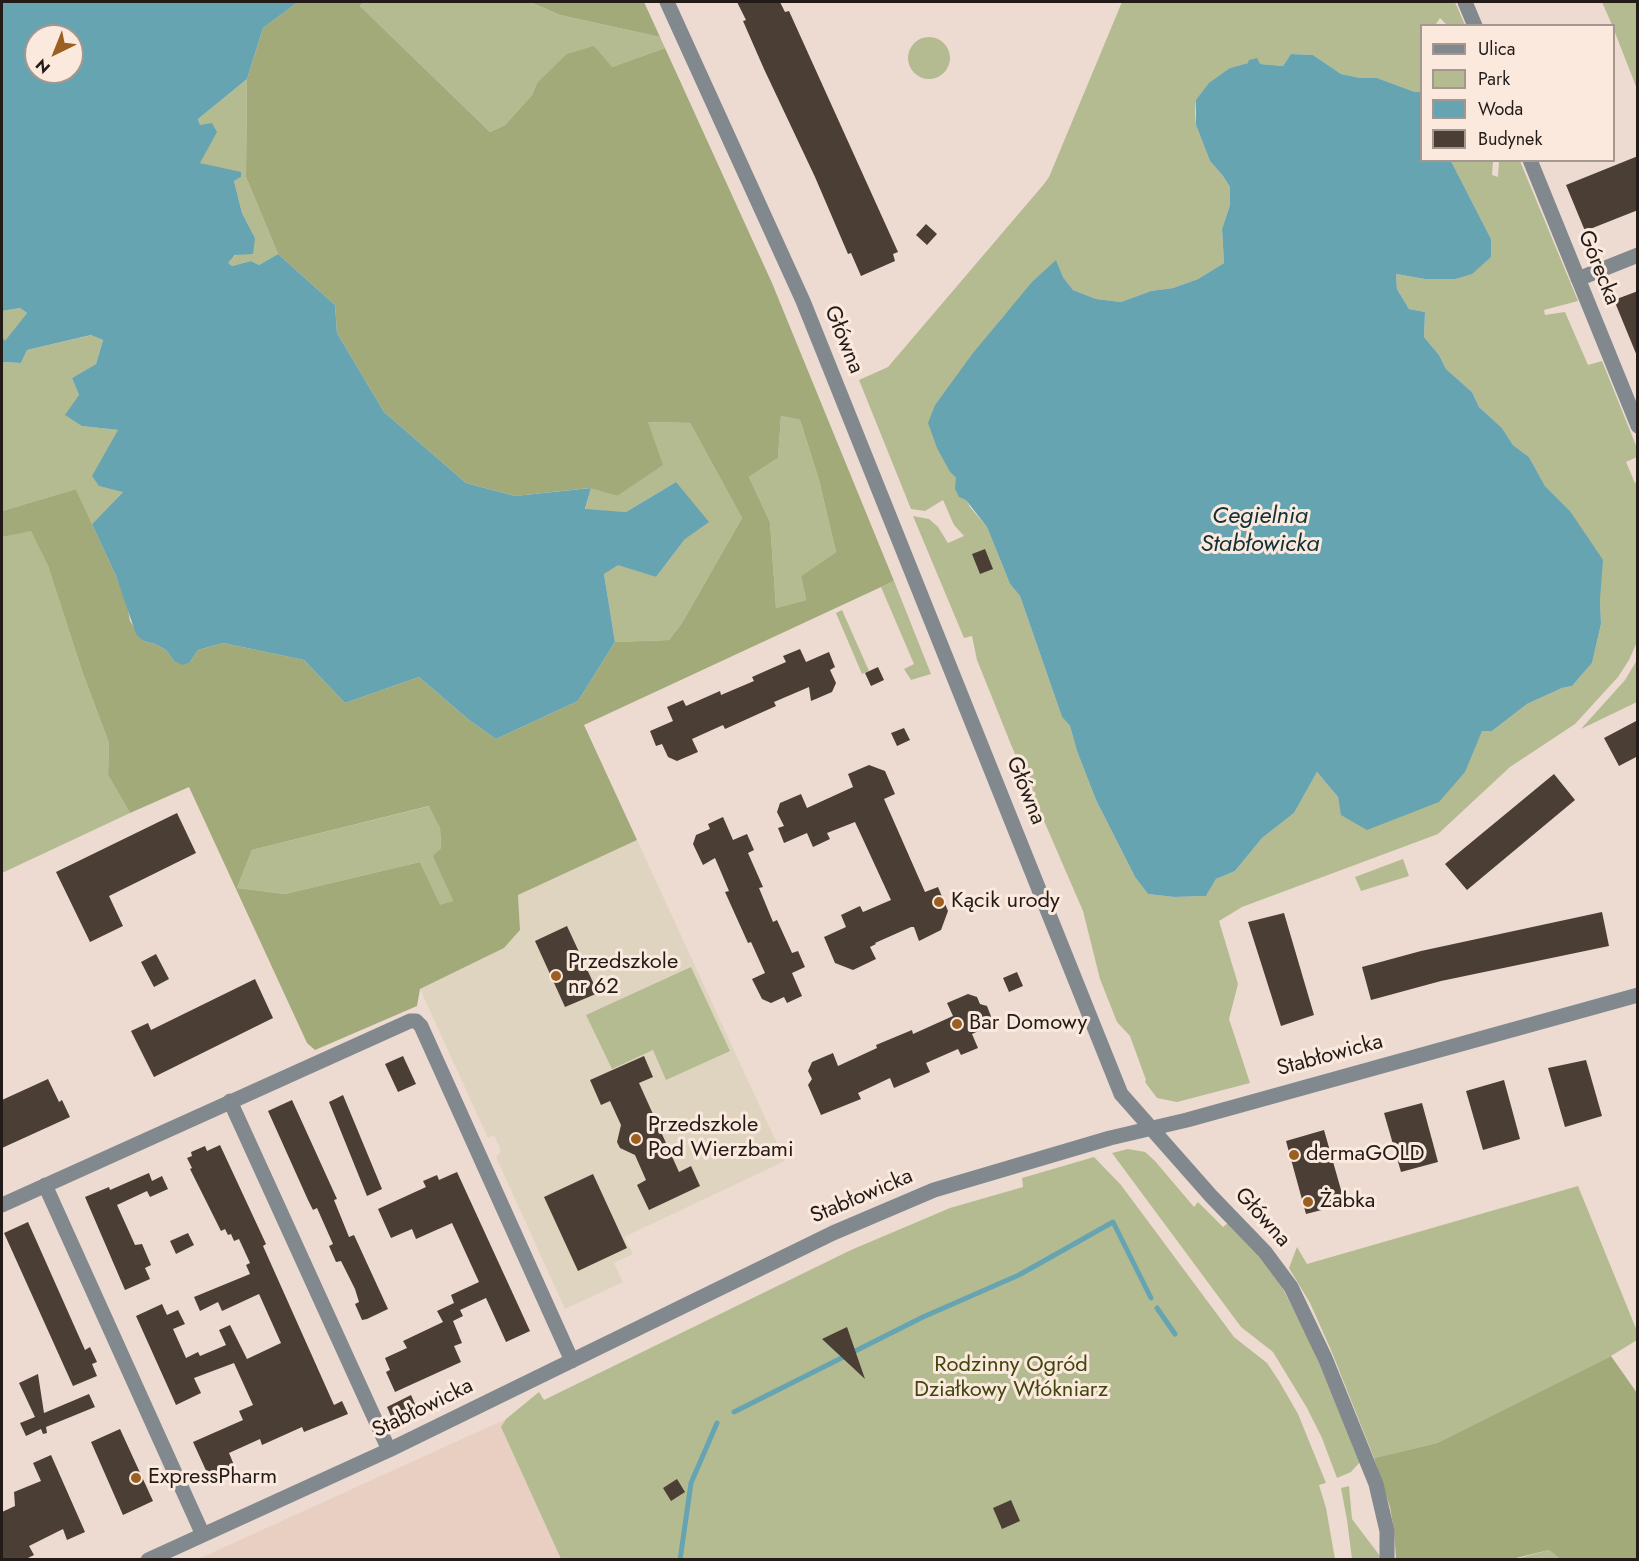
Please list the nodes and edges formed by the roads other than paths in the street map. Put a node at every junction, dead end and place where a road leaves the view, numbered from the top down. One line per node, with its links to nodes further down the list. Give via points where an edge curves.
1 (667, 2): 10 (street, Główna, via 803,301 1119,1089)
2 (1465, 2): 3 (street)
3 (1473, 24)
4 (1531, 162): 6 (street, Górecka)
5 (1638, 255): 6 (street)
6 (1578, 279): 7 (street, Górecka)
7 (1638, 426)
8 (1638, 995): 10 (street, Stabłowicka)
9 (230, 1101): 11 (street); 13 (street, via 416,1021); 14 (street)
10 (1152, 1128): 13 (street, Stabłowicka, via 934,1191 833,1233); 17 (street, Główna, via 1265,1252 1291,1287 1325,1358 1376,1484 1387,1531)
11 (45, 1185): 12 (street); 15 (street)
12 (2, 1205)
13 (572, 1361): 14 (street, Stabłowicka)
14 (389, 1450): 15 (street, Stabłowicka)
15 (203, 1535): 16 (street, Stabłowicka)
16 (148, 1560)
17 (1387, 1560)

